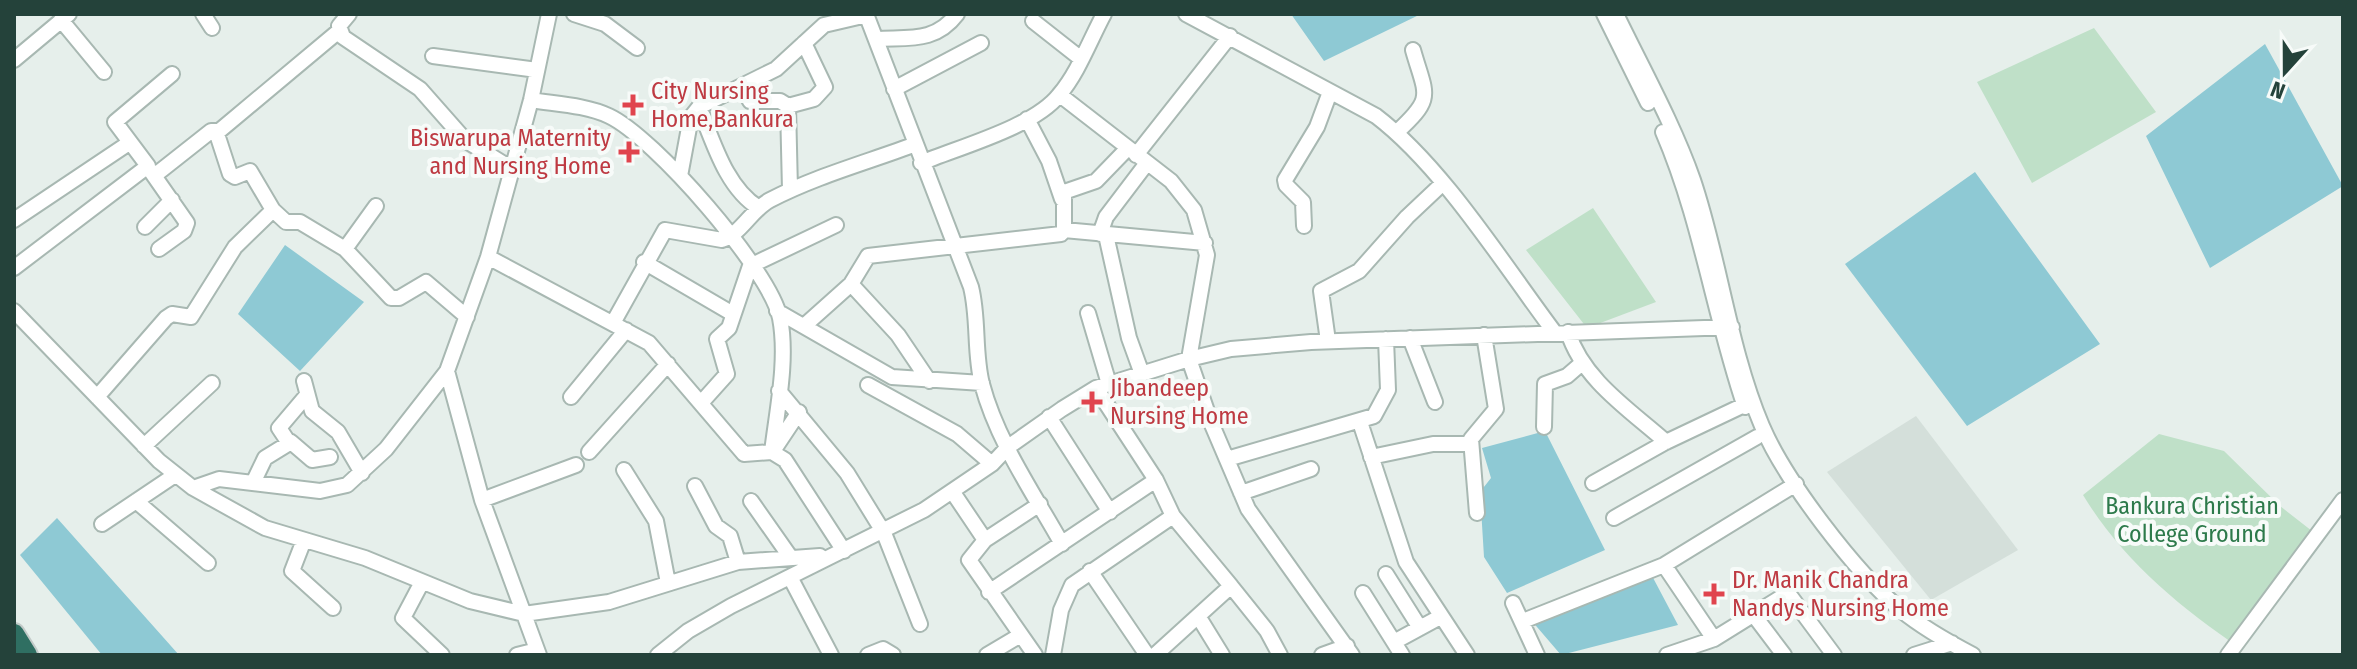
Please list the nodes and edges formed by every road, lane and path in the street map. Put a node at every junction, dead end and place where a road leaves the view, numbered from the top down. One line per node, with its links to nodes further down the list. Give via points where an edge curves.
1 (203, 14): 13 (street)
2 (349, 14): 14 (street)
3 (549, 14): 24 (street)
4 (866, 14): 16 (street); 17 (street, via 824,25)
5 (957, 14): 16 (street, via 933,35)
6 (1104, 14): 22 (street)
7 (1186, 14): 15 (street)
8 (1604, 14): 74 (street, via 1682,180)
9 (1616, 14): 74 (street, via 1689,168)
10 (581, 15): 19 (street, via 616,30)
11 (65, 17): 23 (street); 25 (street)
12 (1033, 21): 22 (street)
13 (212, 28)
14 (340, 30): 35 (street); 41 (street, via 368,57 430,98 465,140)
15 (1230, 36): 29 (street); 39 (street)
16 (876, 39): 28 (street)
17 (804, 43): 27 (street, via 776,69); 32 (street, via 825,87 814,99)
18 (981, 43): 28 (street)
19 (637, 48)
20 (1413, 50): 36 (street, via 1426,97 1421,110)
21 (433, 56): 24 (street)
22 (1080, 58): 30 (street)
23 (14, 60)
24 (537, 70): 31 (street)
25 (104, 72)
26 (172, 74): 37 (street, via 116,120)
27 (742, 87): 32 (street, via 750,101); 33 (street)
28 (894, 89): 38 (street)
29 (1330, 92): 36 (street); 53 (street, via 1317,127 1285,180 1303,202)
30 (1060, 95): 34 (street); 39 (street)
31 (531, 100): 41 (street); 43 (street, via 609,116)
32 (788, 106): 45 (street)
33 (699, 107): 43 (street, via 691,117); 49 (street, via 735,184)
34 (1027, 119): 40 (street); 46 (street)
35 (218, 132): 42 (street, via 211,131); 50 (street, via 230,174 250,171)
36 (1397, 132): 44 (street)
37 (129, 143): 42 (street); 51 (street)
38 (916, 144): 40 (street); 45 (street)
39 (1137, 156): 46 (street, via 1096,181 1068,190); 56 (street, via 1106,217); 58 (street, via 1184,194)
40 (921, 163): 59 (street)
41 (512, 169): 62 (street)
42 (151, 171): 47 (street); 65 (street)
43 (680, 176): 57 (street)
44 (1442, 184): 75 (street); 79 (street, via 1359,271 1321,291)
45 (790, 190): 49 (street)
46 (1062, 199): 55 (street)
47 (172, 200): 54 (street); 60 (street, via 186,226)
48 (376, 206): 61 (street)
49 (759, 208): 57 (street)
50 (273, 210): 61 (street, via 288,223 304,223); 91 (street, via 235,247 191,317 166,318)
51 (14, 220)
52 (836, 225): 64 (street)
53 (1304, 226)
54 (145, 227)
55 (1064, 230): 56 (street); 59 (street, via 1051,236)
56 (1103, 234): 58 (street); 84 (street)
57 (730, 237): 63 (street, via 715,240 670,228); 64 (street)
58 (1205, 243): 80 (street, via 1206,274)
59 (956, 246): 66 (street, via 868,256); 87 (street, via 977,310)
60 (159, 249)
61 (345, 249): 71 (street, via 391,298 426,282)
62 (488, 257): 71 (street); 72 (street)
63 (644, 262): 70 (street); 72 (street)
64 (750, 266): 68 (street); 70 (street)
65 (14, 268)
66 (851, 284): 73 (street); 85 (street, via 898,335)
67 (14, 311): 91 (street)
68 (777, 311): 73 (street); 90 (street)
69 (1088, 313): 89 (street)
70 (733, 314): 94 (street, via 729,328 717,339 727,374)
71 (467, 317): 83 (street)
72 (619, 326): 82 (street, via 649,343); 92 (street)
73 (804, 326): 85 (street, via 881,373)
74 (1726, 327): 75 (street); 95 (street); 121 (street, via 1762,427)
75 (1561, 332): 76 (street); 81 (street)
76 (1484, 335): 77 (street); 103 (street, via 1496,409 1473,434)
77 (1410, 338): 78 (street); 93 (street)
78 (1386, 339): 79 (street); 98 (street, via 1388,390 1378,412)
79 (1328, 341): 80 (street, via 1231,349)
80 (1189, 359): 84 (street); 110 (street)
81 (1582, 363): 99 (street, via 1545,384); 101 (street)
82 (668, 364): 94 (street); 106 (street)
83 (447, 371): 115 (street); 125 (street)
84 (1142, 374): 89 (street)
85 (929, 381): 87 (street)
86 (212, 383): 104 (street)
87 (982, 383): 105 (street)
88 (868, 385): 111 (street, via 957,434)
89 (1102, 386): 97 (street); 117 (street)
90 (779, 391): 96 (street); 107 (street)
91 (97, 397): 104 (street)
92 (571, 397)
93 (1435, 402)
94 (701, 403): 107 (street, via 744,454)
95 (1744, 405): 100 (street); 101 (street)
96 (799, 412): 107 (street); 135 (street, via 847,473)
97 (1049, 417): 105 (street); 130 (street)
98 (1360, 422): 109 (street); 110 (street)
99 (1544, 427)
100 (1757, 437): 121 (street); 133 (street)
101 (1666, 442): 119 (street)
102 (289, 443): 108 (street, via 296,443 312,460); 115 (street, via 279,428 305,388 312,411 338,432); 118 (street, via 265,458)
103 (1471, 444): 109 (street, via 1433,444); 131 (street)
104 (144, 446): 116 (street)
105 (1008, 447): 111 (street); 129 (street)
106 (589, 452)
107 (772, 452): 139 (street, via 785,460)
108 (330, 457)
109 (1371, 457): 158 (street, via 1406,562)
110 (1227, 459): 124 (street)
111 (992, 464): 123 (street)
112 (576, 465): 125 (street)
113 (1311, 469): 124 (street)
114 (624, 470): 149 (street, via 656,521)
115 (362, 473): 118 (street, via 347,485 320,491)
116 (175, 475): 122 (street); 127 (street)
117 (1156, 480): 130 (street); 132 (street)
118 (253, 483): 122 (street, via 219,479)
119 (1593, 483)
120 (695, 486): 142 (street, via 716,526 730,536)
121 (1793, 486): 144 (street); 166 (street, via 1829,544 1885,607 1910,629)
122 (193, 488): 136 (street, via 251,523)
123 (952, 491): 135 (street); 137 (street)
124 (1241, 493): 167 (street, via 1254,520)
125 (482, 500): 155 (street)
126 (2343, 500): 191 (street)
127 (136, 501): 134 (street); 143 (street)
128 (751, 501): 141 (street)
129 (1040, 504): 137 (street); 138 (street)
130 (1110, 512): 138 (street)
131 (1477, 513)
132 (1173, 516): 145 (street); 150 (street)
133 (1614, 518)
134 (102, 524)
135 (884, 533): 139 (street); 160 (street)
136 (304, 540): 148 (street); 154 (street, via 292,571)
137 (985, 540): 151 (street, via 969,560)
138 (1062, 544): 151 (street)
139 (844, 551): 140 (street)
140 (828, 556): 141 (street); 147 (street)
141 (791, 558): 142 (street)
142 (738, 562): 149 (street)
143 (208, 563)
144 (1664, 565): 159 (street); 164 (street)
145 (1090, 571): 178 (street, via 1066,592); 179 (street)
146 (1386, 574): 161 (street)
147 (790, 577): 169 (street, via 710,619); 173 (street)
148 (422, 582): 155 (street); 171 (street, via 403,618)
149 (668, 583): 155 (street, via 609,602)
150 (1231, 586): 157 (street); 182 (street)
151 (989, 592): 163 (street)
152 (1363, 593): 165 (street)
153 (1513, 603): 159 (street)
154 (333, 608)
155 (524, 614): 168 (street)
156 (1753, 614): 164 (street); 187 (street); 188 (street, via 1778,596 1791,597)
157 (1198, 616): 180 (street); 181 (street)
158 (1440, 617): 161 (street); 184 (street)
159 (1523, 621): 185 (street)
160 (920, 624)
161 (1420, 628): 165 (street)
162 (14, 634): 170 (highway)
163 (1019, 636): 176 (street); 177 (street)
164 (1714, 639): 186 (street)
165 (1398, 649)
166 (1950, 649): 189 (street); 190 (street)
167 (1350, 650): 183 (street)
168 (538, 653): 172 (street)
169 (662, 654)
170 (27, 655)
171 (442, 655)
172 (517, 655)
173 (831, 655)
174 (868, 655): 175 (street, via 883,649)
175 (893, 655)
176 (987, 655)
177 (1035, 655)
178 (1053, 655)
179 (1147, 655)
180 (1155, 655)
181 (1222, 655)
182 (1280, 655)
183 (1322, 655)
184 (1467, 655)
185 (1537, 655)
186 (1667, 655)
187 (1784, 655)
188 (1834, 655)
189 (1914, 655)
190 (1973, 655)
191 (2228, 655)

